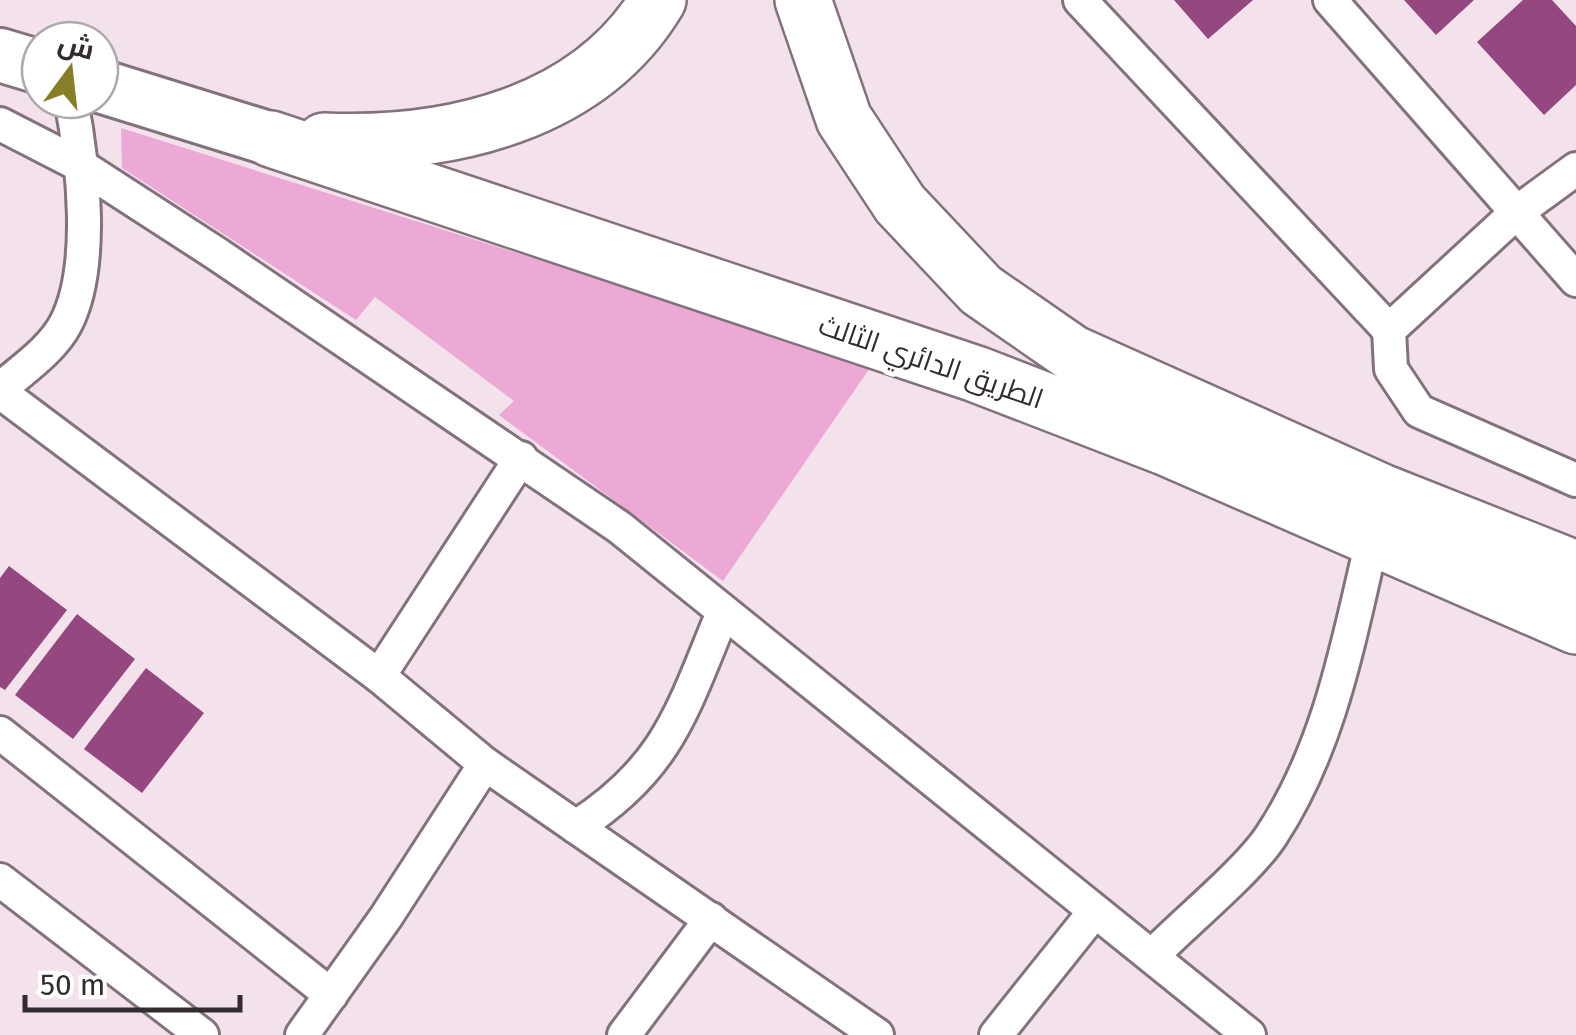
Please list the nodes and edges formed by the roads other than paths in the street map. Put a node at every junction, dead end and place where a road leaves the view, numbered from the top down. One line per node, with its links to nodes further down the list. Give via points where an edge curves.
1 (658, 0): 8 (highway, via 631,38 578,83 484,128 380,143)
2 (803, 0): 17 (highway, الطريق الدائري الثالث, via 844,119 900,204 981,290 1072,353)
3 (1080, 0): 13 (street)
4 (1330, 0): 11 (street)
5 (120, 92): 8 (main road)
6 (74, 120): 9 (street)
7 (0, 124): 9 (street)
8 (270, 139): 17 (highway, الطريق الدائري الثالث)
9 (78, 164): 14 (street, via 86,245 79,289 65,326); 15 (street)
10 (1576, 169): 11 (street)
11 (1517, 212): 12 (street); 13 (street)
12 (1576, 280)
13 (1388, 330): 16 (street, via 1391,368 1419,411)
14 (0, 391): 21 (street)
15 (521, 458): 19 (street, via 618,527); 21 (street)
16 (1576, 480)
17 (1379, 515): 18 (highway, الطريق الدائري الثالث); 20 (highway, الطريق الدائري الثالث); 28 (street, via 1329,716 1308,768 1270,838)
18 (1576, 569)
19 (722, 615): 24 (street, via 675,728 653,763 618,800); 26 (street)
20 (1576, 626)
21 (380, 676): 23 (street)
22 (0, 733): 29 (street)
23 (485, 764): 24 (street); 29 (street)
24 (576, 827): 27 (street)
25 (0, 880): 30 (street)
26 (1095, 911): 28 (street); 34 (street)
27 (711, 919): 32 (street); 33 (street)
28 (1152, 956): 35 (street)
29 (330, 995): 31 (street)
30 (202, 1035)
31 (302, 1035)
32 (624, 1035)
33 (877, 1035)
34 (996, 1035)
35 (1249, 1035)

